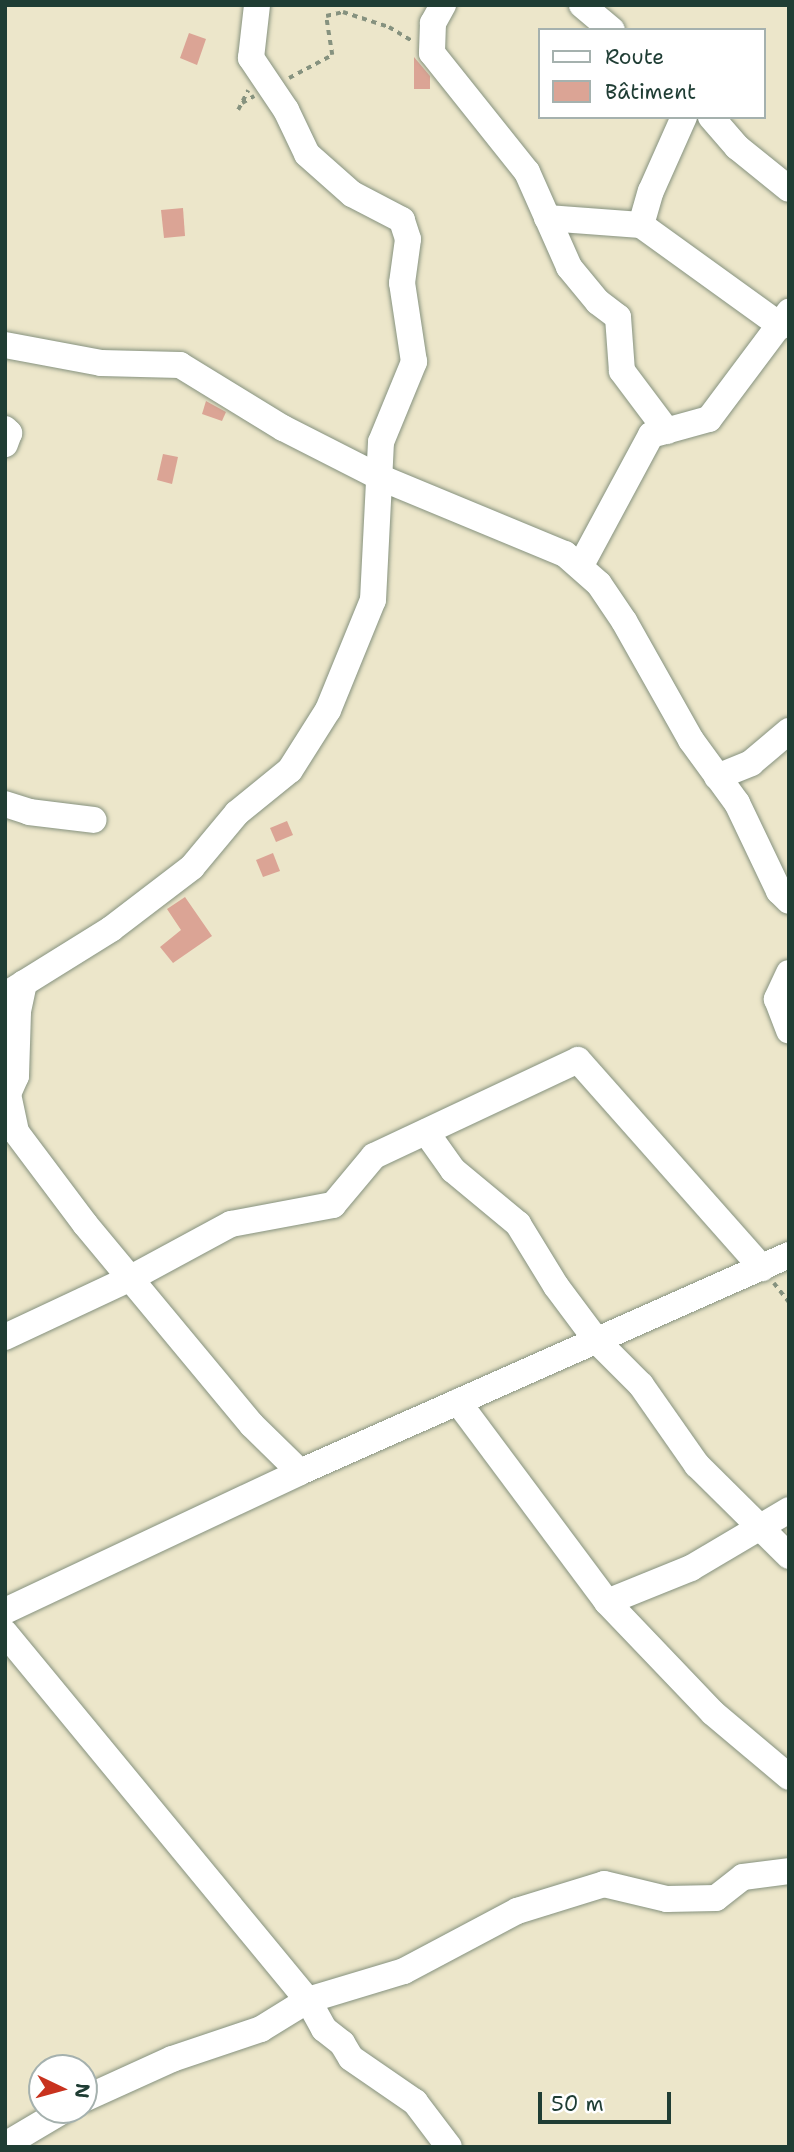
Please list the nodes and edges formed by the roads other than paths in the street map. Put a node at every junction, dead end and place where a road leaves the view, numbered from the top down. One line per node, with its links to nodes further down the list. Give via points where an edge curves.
1 (257, 5): 15 (street, via 251,58 272,87 307,154 352,194 402,220 408,239 402,283 414,362 385,426)
2 (443, 5): 8 (street, via 433,23 432,53 520,163)
3 (582, 5): 4 (street)
4 (610, 28)
5 (683, 119): 9 (street)
6 (713, 119): 7 (street, via 737,147)
7 (789, 189)
8 (547, 218): 9 (street); 13 (street, via 569,267 618,317 622,371)
9 (641, 225): 10 (street)
10 (785, 319): 13 (street, via 709,419)
11 (5, 345): 15 (street, via 102,363 180,365 283,428)
12 (5, 429): 14 (street, via 9,433)
13 (667, 431): 16 (street, via 650,435)
14 (5, 444)
15 (379, 477): 16 (street, via 565,554); 23 (street, via 373,600 328,710 302,754 290,770 237,813 192,867 111,929)
16 (581, 565): 18 (street, via 624,621 674,713)
17 (789, 732): 18 (street, via 751,763)
18 (717, 777): 21 (street, via 737,803 779,891)
19 (5, 804): 20 (street, via 29,812)
20 (94, 820)
21 (789, 901)
22 (789, 973): 24 (street, via 777,999)
23 (15, 989): 25 (street, via 16,1076 8,1094)
24 (789, 1031)
25 (10, 1130): 29 (street)
26 (426, 1132): 28 (street, via 578,1060); 29 (street, via 373,1156 333,1205 231,1224); 31 (street, via 453,1170 518,1224)
27 (789, 1255): 28 (street)
28 (762, 1268): 31 (street)
29 (131, 1278): 30 (street); 33 (street, via 252,1425)
30 (5, 1337)
31 (597, 1340): 32 (street); 35 (street, via 642,1385 723,1495)
32 (458, 1402): 33 (street); 37 (street)
33 (300, 1472): 38 (street)
34 (789, 1510): 35 (street)
35 (761, 1528): 36 (street); 37 (street, via 691,1568)
36 (789, 1556)
37 (607, 1602): 40 (street, via 713,1713)
38 (5, 1611)
39 (5, 1633): 42 (street)
40 (789, 1777)
41 (789, 1871): 42 (street, via 743,1877 716,1898 667,1899 604,1884 517,1911 404,1971)
42 (308, 2000): 43 (street, via 261,2029 172,2059); 46 (street, via 324,2029 342,2043 351,2058 415,2102)
43 (98, 2093)
44 (40, 2124): 45 (street)
45 (5, 2145)
46 (449, 2147)

